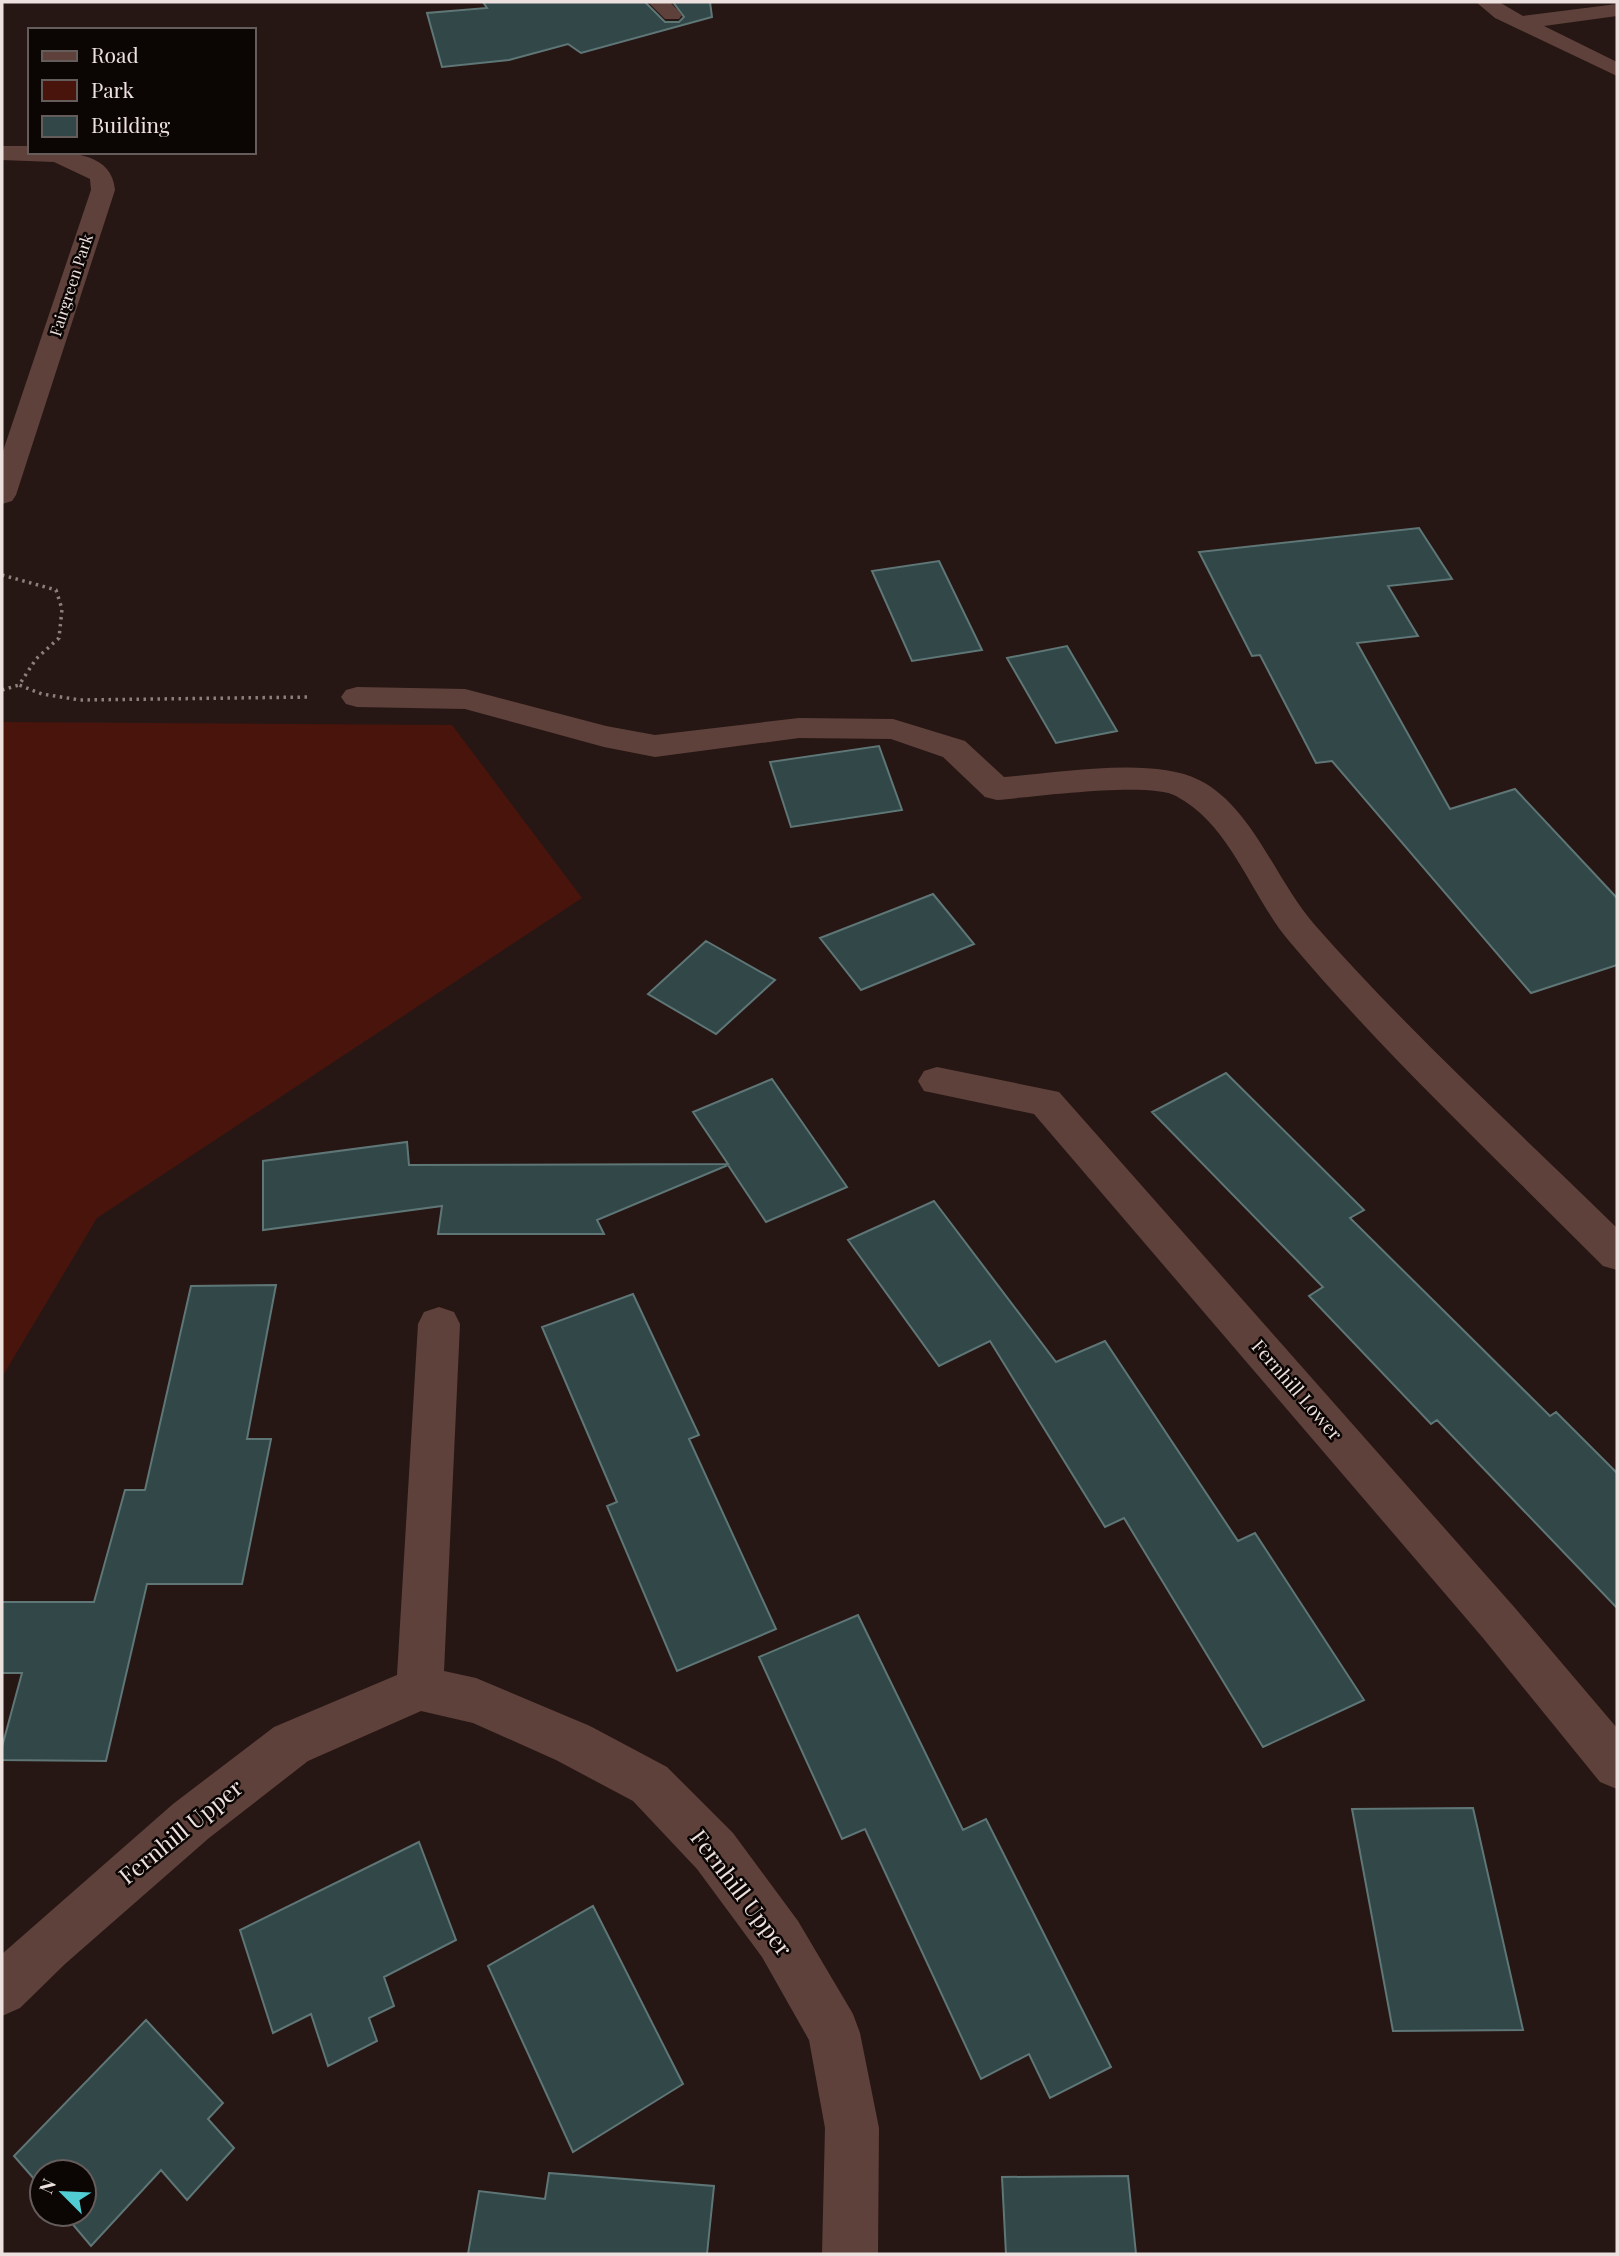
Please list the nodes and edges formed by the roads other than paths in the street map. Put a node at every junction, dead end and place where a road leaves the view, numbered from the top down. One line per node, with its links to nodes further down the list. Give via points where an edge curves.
1 (1486, 2): 3 (street)
2 (1617, 10): 3 (street)
3 (1520, 23): 4 (street)
4 (1617, 70)
5 (28, 152): 6 (street, Fairgreen Park)
6 (2, 153)
7 (55, 154): 8 (street, Fairgreen Park, via 102,176 103,190)
8 (2, 495)
9 (357, 697): 11 (street, via 465,699 655,746 799,728 893,729 954,749 997,789 1145,778 1185,786 1217,810 1299,929)
10 (937, 1081): 14 (street, Fernhill Lower, via 1045,1102)
11 (1617, 1254)
12 (439, 1324): 13 (street)
13 (420, 1688): 15 (street, Fernhill Upper, via 291,1744 191,1821); 16 (street, Fernhill Upper, via 476,1701 573,1743 650,1784 715,1851 780,1939 834,2032 852,2129)
14 (1617, 1765)
15 (2, 1990)
16 (850, 2254)

